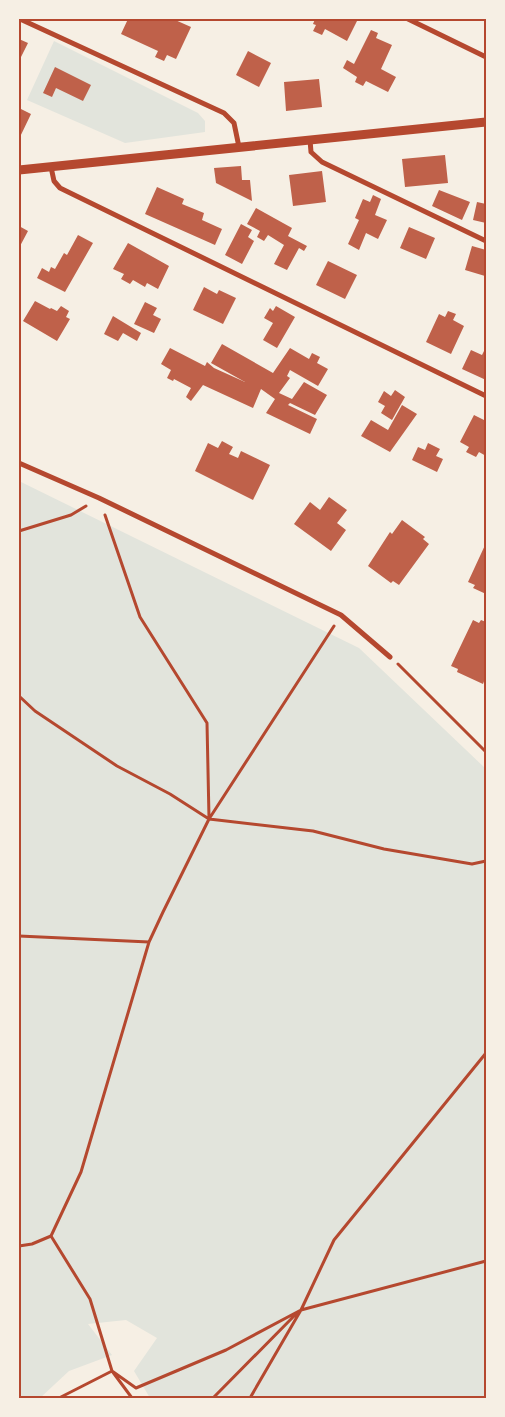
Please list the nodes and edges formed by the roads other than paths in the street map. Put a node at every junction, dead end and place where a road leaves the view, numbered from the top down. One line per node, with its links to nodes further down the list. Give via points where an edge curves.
1 (20, 19): 6 (street, via 224,114 234,123)
2 (408, 19): 3 (street)
3 (486, 57)
4 (486, 122): 5 (street)
5 (310, 139): 6 (street); 9 (street, via 311,152 322,162)
6 (239, 147): 7 (street)
7 (51, 166): 8 (street); 10 (street, via 54,182 60,188)
8 (19, 170)
9 (486, 241)
10 (486, 396)
11 (19, 463): 12 (street, via 100,498 341,615)
12 (390, 657)

